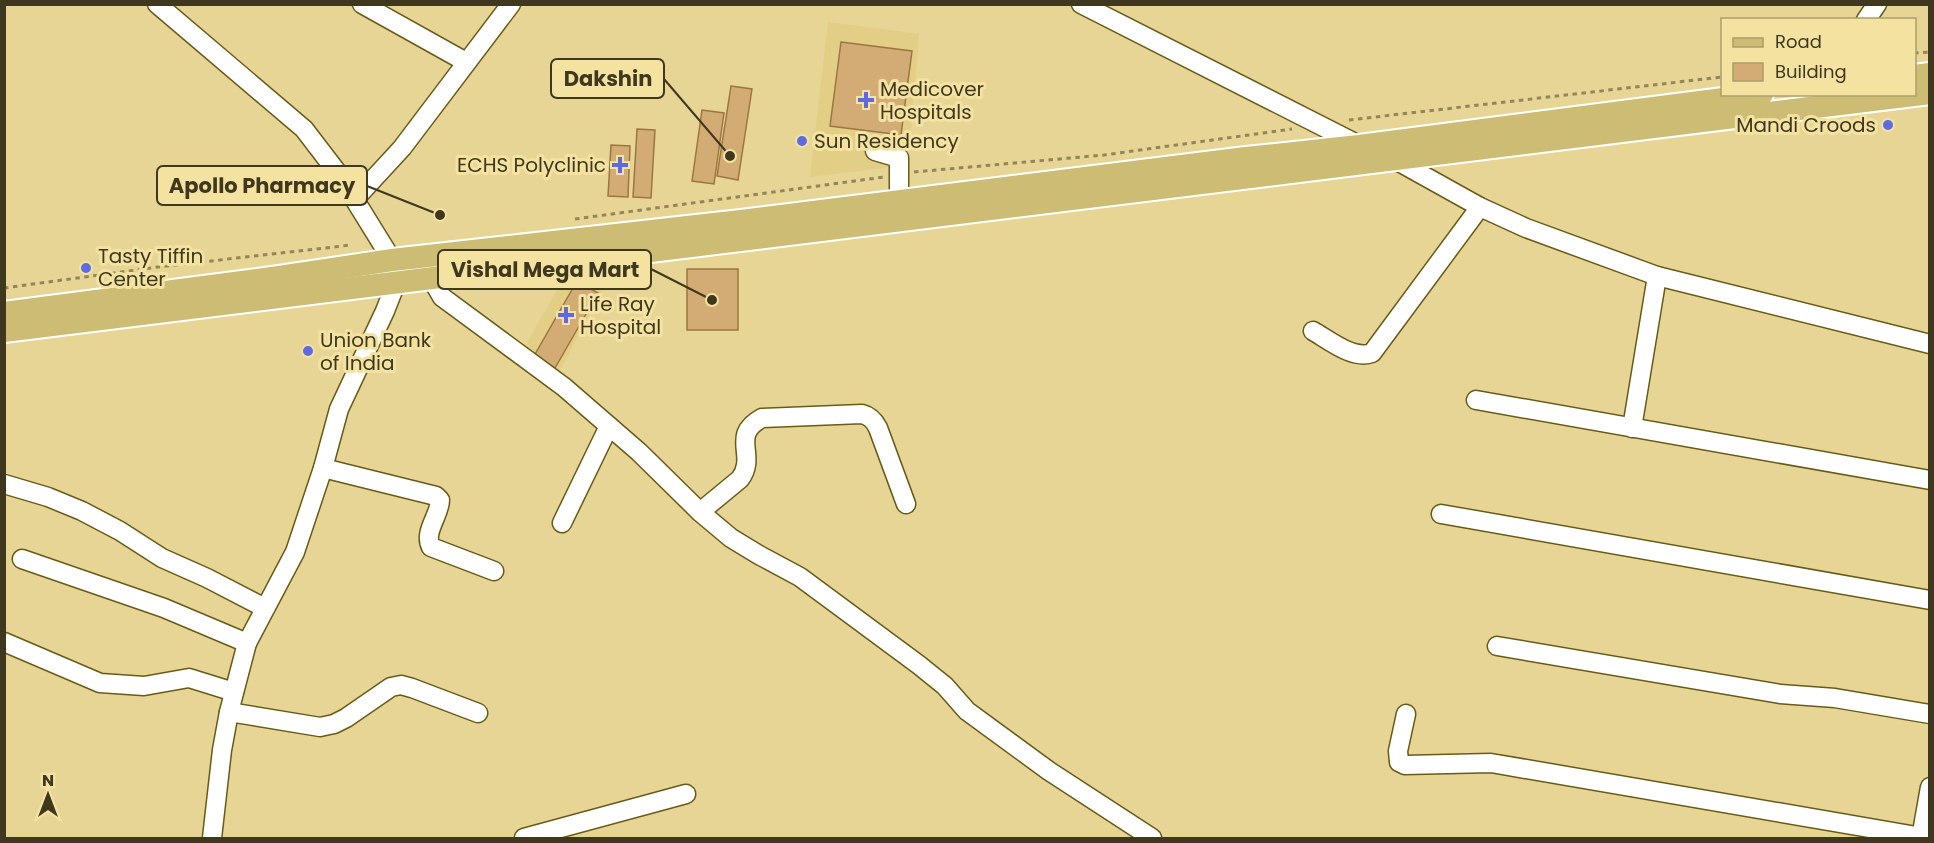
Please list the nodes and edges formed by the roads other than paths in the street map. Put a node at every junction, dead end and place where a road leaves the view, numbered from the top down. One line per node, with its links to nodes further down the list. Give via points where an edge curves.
1 (157, 4): 14 (street, via 304,129)
2 (362, 4): 8 (street)
3 (511, 4): 8 (street)
4 (1081, 4): 6 (street)
5 (1877, 4): 7 (street)
6 (1102, 9): 11 (street)
7 (1867, 18)
8 (466, 62): 14 (street, via 402,148)
9 (1746, 96): 11 (main road)
10 (1905, 96): 13 (main road)
11 (1359, 146): 13 (street); 15 (main road)
12 (875, 151): 15 (street, via 899,158)
13 (1395, 159): 16 (street); 19 (main road)
14 (355, 199): 17 (street)
15 (899, 201): 17 (main road)
16 (1479, 207): 18 (street); 23 (street, via 1372,353 1356,355)
17 (387, 251): 20 (street); 21 (main road, via 279,277)
18 (1657, 276): 24 (street); 27 (street)
19 (431, 278): 20 (main road); 26 (street, via 442,297 456,309 564,387)
20 (396, 282): 22 (main road); 28 (street, via 339,409)
21 (4, 313)
22 (4, 330)
23 (1313, 331)
24 (1929, 344)
25 (1476, 400): 27 (street)
26 (609, 426): 32 (street); 34 (street)
27 (1632, 428): 29 (street)
28 (323, 468): 36 (street, via 436,496 440,506 429,536 431,547); 38 (street, via 295,552)
29 (1929, 480)
30 (4, 484): 38 (street, via 82,511 162,558)
31 (906, 504): 32 (street, via 878,428 862,414 762,418 752,423 745,437 744,473)
32 (700, 512): 51 (street, via 731,538 800,577 919,665 967,711 1049,771)
33 (1442, 514): 37 (street)
34 (562, 523)
35 (22, 559): 40 (street, via 164,608)
36 (494, 571)
37 (1929, 600)
38 (265, 608): 40 (street)
39 (4, 642): 42 (street, via 100,683 144,686 189,678)
40 (247, 643): 42 (street)
41 (1497, 646): 46 (street, via 1780,694 1835,698)
42 (234, 693): 43 (street)
43 (229, 712): 44 (street, via 320,727 346,718 391,687 401,686); 49 (street)
44 (478, 713)
45 (1406, 714): 52 (street, via 1398,751 1399,762 1405,765 1491,763)
46 (1929, 714)
47 (1929, 787): 52 (street)
48 (686, 794): 50 (street)
49 (212, 838)
50 (524, 838)
51 (1152, 838)
52 (1923, 838)

